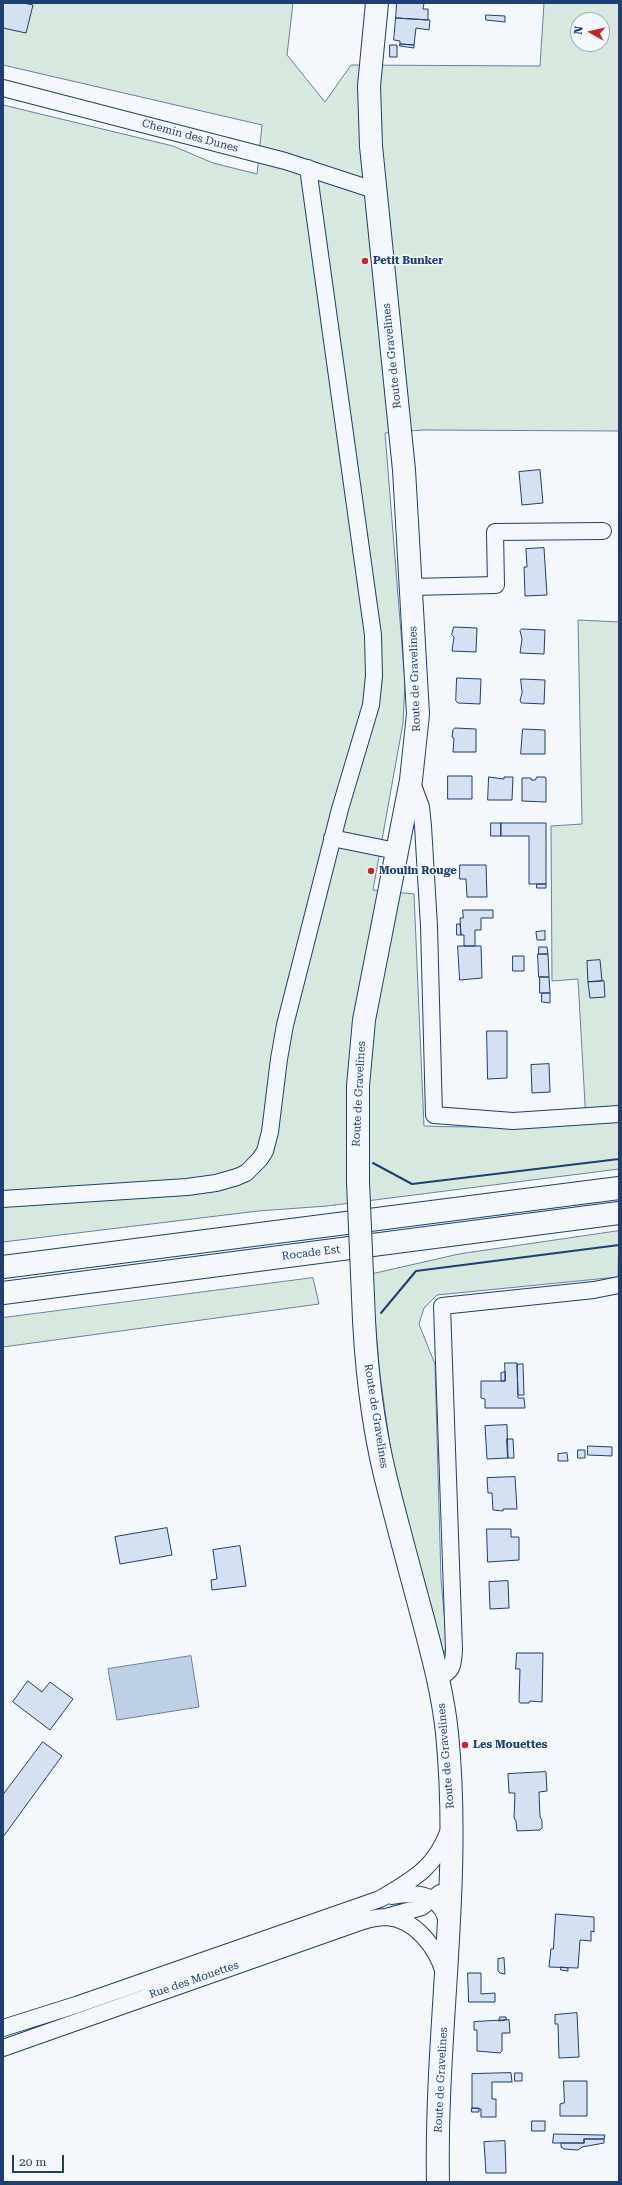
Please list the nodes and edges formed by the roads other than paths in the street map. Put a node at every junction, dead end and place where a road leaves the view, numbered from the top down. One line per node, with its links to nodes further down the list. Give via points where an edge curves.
1 (377, 3): 4 (main road, Route de Gravelines, via 369,86)
2 (3, 88): 3 (street, Chemin des Dunes)
3 (308, 168): 4 (street, Chemin des Dunes); 8 (street, via 374,647 371,704)
4 (374, 190): 6 (main road, Route de Gravelines, via 400,422)
5 (603, 531): 6 (street, via 495,532 496,585)
6 (411, 587): 7 (main road, Route de Gravelines, via 418,714)
7 (411, 780): 9 (main road, Route de Gravelines); 10 (street, via 421,807 423,826 429,920 434,1115 520,1121)
8 (332, 838): 9 (street); 12 (street, via 278,1059 268,1143 254,1167 237,1177 203,1185)
9 (396, 851): 17 (main road, Route de Gravelines, bridge, via 362,1031 358,1091 358,1182 363,1297 367,1363 380,1450)
10 (619, 1114)
11 (619, 1188): 14 (main road)
12 (3, 1199)
13 (619, 1213): 16 (main road, Rocade Est)
14 (3, 1267)
15 (619, 1285): 17 (street, via 594,1290 442,1306 454,1650 452,1668)
16 (3, 1293)
17 (438, 1678): 18 (main road, Route de Gravelines, via 446,1731)
18 (452, 1820): 19 (main road, Route de Gravelines); 20 (street, Rue des Mouettes, via 442,1847 429,1866 415,1878)
19 (451, 1874): 21 (street, Rue des Mouettes); 23 (main road, Route de Gravelines)
20 (380, 1899): 21 (street, Rue des Mouettes, via 412,1893); 25 (street, Rue des Mouettes)
21 (434, 1899): 22 (street, Rue des Mouettes, via 422,1907); 23 (street, via 444,1910)
22 (386, 1917): 24 (street, Rue des Mouettes, via 408,1924 424,1938 436,1952); 26 (street, Rue des Mouettes, via 362,1921)
23 (449, 1929): 24 (main road, Route de Gravelines)
24 (446, 1980): 27 (main road, Route de Gravelines, via 438,2128)
25 (3, 2028)
26 (3, 2048)
27 (438, 2182)

